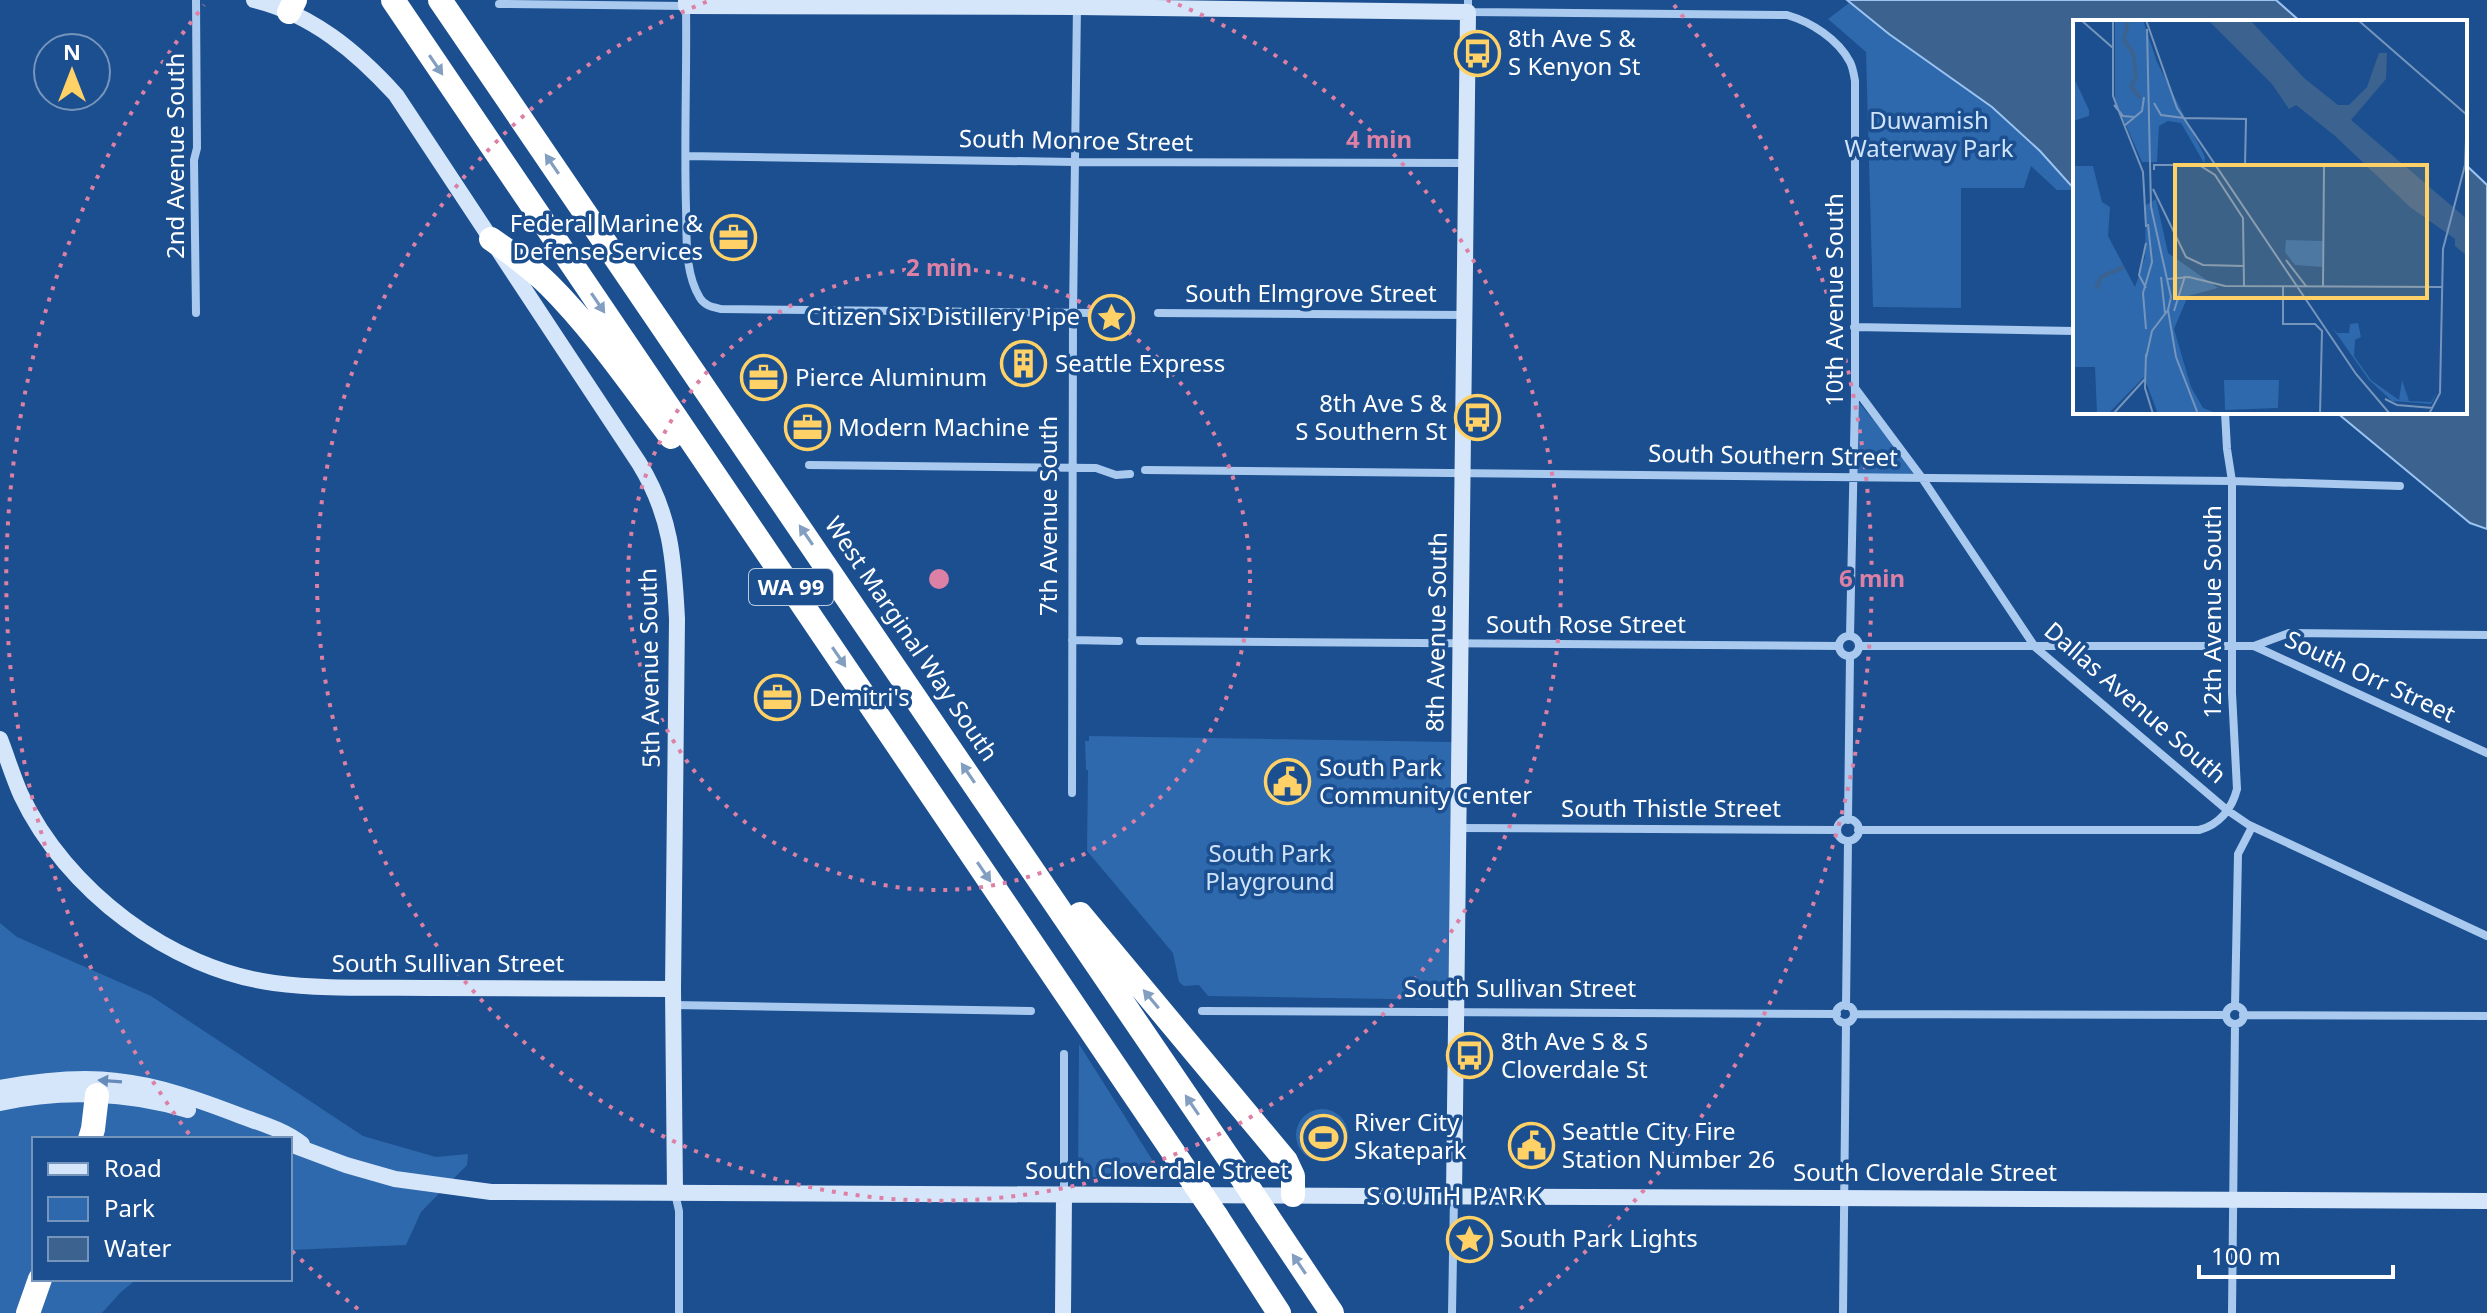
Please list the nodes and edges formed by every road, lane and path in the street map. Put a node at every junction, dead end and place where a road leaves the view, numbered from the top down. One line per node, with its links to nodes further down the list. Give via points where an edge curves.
1 (196, 0): 14 (street, 2nd Avenue South)
2 (254, 0): 8 (street, 5th Avenue South)
3 (393, 0): 32 (highway, WA 99, one-way to 32)
4 (440, 0): 48 (highway, West Marginal Way South / WA 99, one-way to 4)
5 (686, 3): 6 (street); 7 (street); 10 (street)
6 (1077, 3): 9 (street); 11 (street, 7th Avenue South)
7 (499, 4)
8 (292, 6): 13 (street, 5th Avenue South, via 390,88)
9 (1468, 6): 12 (street, 8th Avenue South); 19 (street, 10th Avenue South, via 1787,15 1821,31 1850,61 1855,81)
10 (686, 156): 11 (street, South Monroe Street); 15 (street, via 688,256 701,300 709,306)
11 (1074, 162): 12 (street, South Monroe Street); 15 (street, 7th Avenue South)
12 (1466, 163): 18 (street, 8th Avenue South)
13 (491, 239): 32 (highway, via 550,286 592,335); 57 (street, 5th Avenue South, via 653,485 666,517 677,619)
14 (196, 313)
15 (1073, 313): 16 (street); 24 (street, 7th Avenue South)
16 (1094, 313)
17 (1158, 313): 18 (street, South Elmgrove Street)
18 (1465, 315): 26 (street, 8th Avenue South)
19 (1854, 327): 20 (street); 21 (street, 10th Avenue South)
20 (2073, 331)
21 (1855, 388): 28 (street, 10th Avenue South); 29 (street, Dallas Avenue South)
22 (2225, 414): 30 (street, 12th Avenue South)
23 (809, 465): 24 (street)
24 (1073, 468): 27 (street); 35 (street, 7th Avenue South)
25 (1145, 470): 26 (street, South Southern Street)
26 (1464, 472): 28 (street, South Southern Street); 38 (street, 8th Avenue South)
27 (1130, 474)
28 (1852, 477): 29 (street, South Southern Street); 34 (street, 10th Avenue South)
29 (1922, 478): 30 (street, South Southern Street); 43 (street, Dallas Avenue South)
30 (2232, 481): 31 (street, South Southern Street); 41 (street, 12th Avenue South)
31 (2400, 486)
32 (814, 621): 89 (highway, WA 99, one-way to 89, bridge)
33 (2487, 635): 42 (street, via 2289,633)
34 (1850, 636): 39 (street); 40 (street)
35 (1072, 640): 36 (street); 47 (street, 7th Avenue South)
36 (1119, 641)
37 (1140, 641): 38 (street, South Rose Street)
38 (1461, 645): 39 (street, South Rose Street); 52 (street, 8th Avenue South)
39 (1839, 646): 44 (street)
40 (1859, 646): 43 (street); 44 (street)
41 (2234, 646): 42 (street, South Orr Street); 43 (street); 49 (street, 12th Avenue South, via 2237,789)
42 (2254, 646): 46 (street, South Orr Street)
43 (2035, 647): 49 (street, Dallas Avenue South)
44 (1850, 656): 50 (street)
45 (0, 739): 57 (street, South Sullivan Street, via 22,796 80,879 128,922 190,958 271,983 308,987)
46 (2487, 753)
47 (1072, 793)
48 (993, 809): 80 (highway, one-way to 48, via 1286,1161); 90 (highway, West Marginal Way South / WA 99, one-way to 48, bridge)
49 (2227, 810): 51 (street, Dallas Avenue South); 54 (street, via 2199,830)
50 (1848, 820): 53 (street); 54 (street)
51 (2252, 827): 56 (street, Dallas Avenue South); 59 (street, via 2238,854)
52 (1457, 828): 53 (street, South Thistle Street); 62 (street, 8th Avenue South)
53 (1837, 830): 55 (street)
54 (1858, 830): 55 (street)
55 (1848, 841): 58 (street)
56 (2487, 936)
57 (673, 997): 60 (street, South Sullivan Street); 78 (street, 5th Avenue South)
58 (1846, 1006): 63 (street); 64 (street)
59 (2235, 1006): 65 (street); 66 (street)
60 (1031, 1011)
61 (1202, 1011): 62 (street, South Sullivan Street)
62 (1455, 1013): 63 (street, South Sullivan Street); 81 (street, 8th Avenue South)
63 (1837, 1014): 68 (street)
64 (1854, 1014): 65 (street); 68 (street)
65 (2226, 1015): 69 (street)
66 (2243, 1015): 67 (street); 69 (street)
67 (2487, 1016)
68 (1846, 1023): 82 (street)
69 (2235, 1024): 83 (street)
70 (1064, 1054): 79 (street)
71 (0, 1088): 77 (street, South Cloverdale Street, one-way to 71, via 290,1134 144,1086 76,1079)
72 (97, 1095): 73 (street); 74 (highway); 75 (street, via 170,1105)
73 (0, 1103)
74 (91, 1137)
75 (270, 1137)
76 (292, 1145): 77 (street, South Cloverdale Street)
77 (313, 1152): 78 (street, South Cloverdale Street, via 395,1179 462,1190)
78 (675, 1192): 79 (street, South Cloverdale Street); 87 (street, 5th Avenue South)
79 (1064, 1195): 80 (street, South Cloverdale Street); 88 (street)
80 (1293, 1195): 81 (street, South Cloverdale Street)
81 (1454, 1195): 82 (street, South Cloverdale Street); 91 (street, 8th Avenue South)
82 (1845, 1197): 83 (street, South Cloverdale Street); 92 (street)
83 (2233, 1199): 84 (street, South Cloverdale Street); 93 (street)
84 (2487, 1201)
85 (39, 1281): 86 (highway)
86 (28, 1313)
87 (679, 1313)
88 (1063, 1313)
89 (1279, 1313)
90 (1332, 1313)
91 (1452, 1313)
92 (1843, 1313)
93 (2232, 1313)

